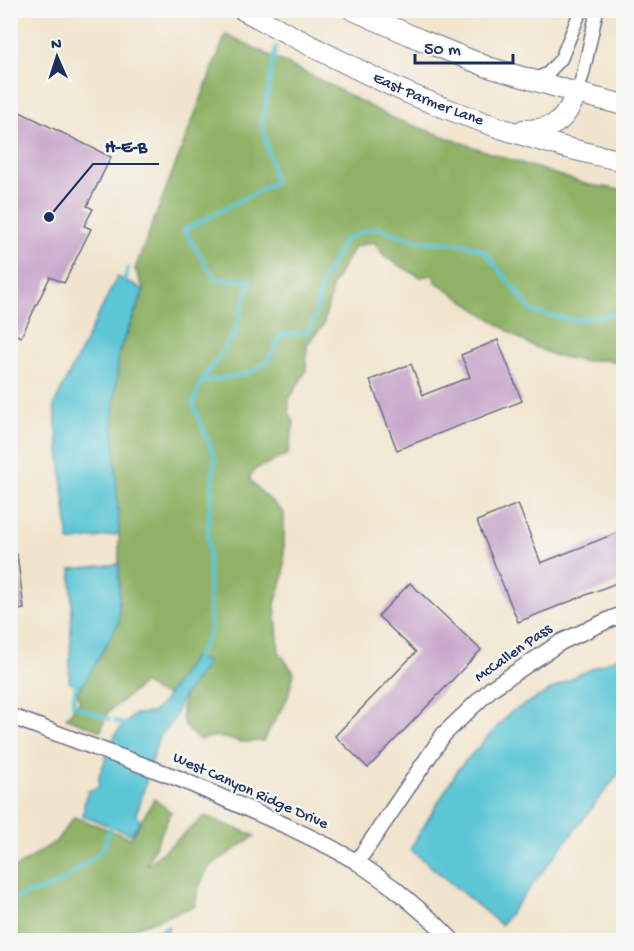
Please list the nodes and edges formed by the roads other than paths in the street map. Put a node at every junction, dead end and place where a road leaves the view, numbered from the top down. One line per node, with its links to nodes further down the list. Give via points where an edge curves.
1 (243, 10): 8 (main road, East Parmer Lane, via 411,94)
2 (353, 10): 5 (main road)
3 (581, 10): 5 (street, via 561,59 547,74)
4 (597, 10): 6 (street)
5 (532, 80): 6 (main road)
6 (577, 93): 7 (main road); 8 (main road, via 563,118 546,129)
7 (624, 105)
8 (506, 130): 9 (main road, East Parmer Lane)
9 (624, 161)
10 (624, 614): 12 (street, McCallen Pass, via 561,642 492,688 444,734)
11 (10, 716): 12 (street, West Canyon Ridge Drive, via 174,777 289,827)
12 (357, 862): 13 (street, West Canyon Ridge Drive, via 394,888)
13 (452, 940)

